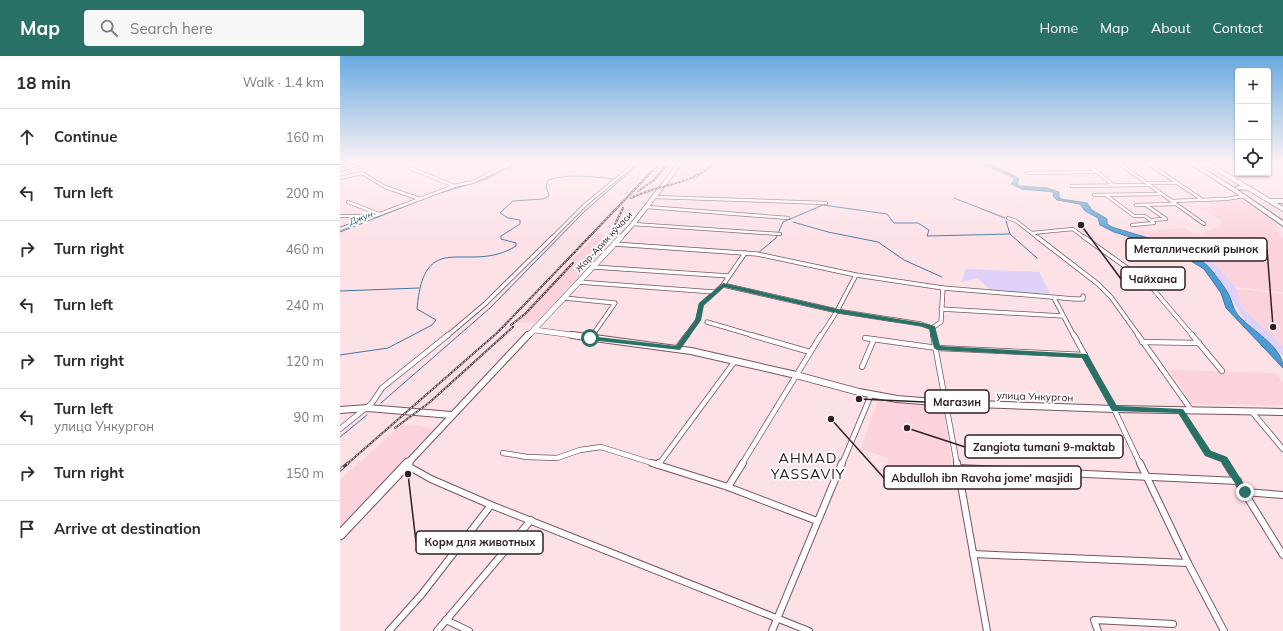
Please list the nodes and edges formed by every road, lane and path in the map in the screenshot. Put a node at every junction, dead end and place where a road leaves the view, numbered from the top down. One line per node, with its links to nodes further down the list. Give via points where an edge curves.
1 (390, 189): 15 (street)
2 (447, 189): 15 (street)
3 (605, 189): 74 (street, via 586,204 485,304 382,388)
4 (661, 189): 14 (main road, Жар-Арик кўчаси)
5 (1154, 189): 10 (street)
6 (1185, 189): 16 (street)
7 (1233, 189): 13 (highway)
8 (1239, 189): 32 (highway)
9 (1251, 189): 19 (main road)
10 (1161, 194): 11 (street); 17 (street)
11 (1106, 195): 12 (street); 33 (street, via 1134,216 1145,216)
12 (1094, 196)
13 (1244, 196): 16 (street); 37 (highway)
14 (655, 197): 21 (street); 25 (main road, Жар-Арик кўчаси)
15 (420, 200): 27 (street)
16 (1202, 200): 17 (street)
17 (1171, 201): 22 (street)
18 (348, 202): 27 (street)
19 (1273, 202): 20 (main road); 26 (main road)
20 (1283, 202)
21 (826, 203)
22 (1175, 204): 24 (street); 36 (street)
23 (1136, 205): 24 (street)
24 (1146, 205): 33 (street, via 1166,219)
25 (647, 208): 30 (street); 34 (main road, Жар-Арик кўчаси)
26 (1283, 209)
27 (380, 214): 29 (street)
28 (340, 216): 29 (street)
29 (373, 216): 38 (street)
30 (788, 218)
31 (1008, 218): 39 (street)
32 (1283, 219)
33 (1151, 220): 35 (street, via 1154,222)
34 (633, 224): 40 (street); 41 (main road, Жар-Арик кўчаси)
35 (1132, 224)
36 (1204, 224)
37 (1283, 224)
38 (340, 229)
39 (1032, 233): 62 (street, via 1098,284 1111,297); 63 (street, via 1073,229 1148,283)
40 (780, 234)
41 (614, 244): 42 (street); 43 (main road, Жар-Арик кўчаси)
42 (745, 253): 44 (street); 45 (street)
43 (593, 267): 45 (street); 46 (main road, Жар-Арик кўчаси)
44 (856, 275): 48 (street); 54 (street)
45 (729, 276): 47 (street)
46 (578, 282): 49 (street); 51 (main road, Жар-Арик кўчаси)
47 (723, 285): 49 (street); 54 (street)
48 (943, 288): 52 (street); 53 (street)
49 (714, 292): 64 (street, via 701,304 698,320)
50 (1083, 296): 52 (street, via 1083,299)
51 (564, 298): 58 (main road, Жар-Арик кўчаси); 59 (street, via 615,303)
52 (1054, 298): 55 (street)
53 (941, 309): 55 (street); 57 (street, via 941,322)
54 (837, 311): 57 (street); 66 (street)
55 (1064, 316): 67 (street)
56 (707, 322): 66 (street)
57 (932, 328): 65 (street)
58 (535, 330): 59 (main road, улица Ункургон); 81 (main road, Жар-Арик кўчаси)
59 (591, 338): 64 (main road, улица Ункургон)
60 (865, 338): 61 (street)
61 (874, 339): 65 (street); 69 (street)
62 (1142, 342): 63 (street); 78 (street)
63 (1199, 343): 70 (street)
64 (677, 348): 68 (main road, улица Ункургон)
65 (937, 348): 67 (street); 73 (street)
66 (810, 352): 71 (street)
67 (1084, 356): 75 (street)
68 (736, 360): 71 (main road, улица Ункургон); 86 (street)
69 (862, 367)
70 (1222, 371)
71 (796, 374): 72 (main road, улица Ункургон); 90 (street)
72 (871, 395): 73 (main road, улица Ункургон); 95 (street)
73 (947, 403): 75 (main road, улица Ункургон); 87 (street)
74 (368, 408): 76 (main road); 81 (main road); 82 (street)
75 (1114, 409): 77 (main road, улица Ункургон); 88 (street)
76 (340, 410)
77 (1181, 411): 78 (main road, улица Ункургон); 89 (street, via 1208,453 1224,459)
78 (1192, 411): 80 (main road, улица Ункургон)
79 (1283, 411): 80 (main road, улица Ункургон)
80 (1252, 412): 83 (street)
81 (451, 415): 85 (main road, Жар-Арик кўчаси)
82 (340, 429)
83 (1283, 448)
84 (503, 453): 86 (street, via 557,458 580,450 601,447)
85 (406, 465): 93 (street, via 431,479); 96 (main road, Жар-Арик кўчаси)
86 (658, 465): 90 (street)
87 (958, 468): 88 (street, via 1139,478); 97 (street)
88 (1146, 475): 89 (street); 99 (street)
89 (1238, 481): 91 (street)
90 (728, 487): 95 (street)
91 (1245, 492): 92 (street); 98 (street)
92 (1283, 496)
93 (491, 505): 94 (street); 103 (street, via 422,594)
94 (531, 520): 100 (street); 101 (street)
95 (817, 520): 100 (street)
96 (340, 535)
97 (973, 554): 99 (street); 108 (street)
98 (1283, 555)
99 (1188, 563): 110 (street)
100 (776, 618): 106 (street); 107 (street)
101 (446, 620): 104 (street); 105 (street)
102 (1173, 624): 109 (street, via 1094,620)
103 (389, 631)
104 (437, 631)
105 (469, 631)
106 (772, 631)
107 (808, 631)
108 (987, 631)
109 (1098, 631)
110 (1224, 631)

